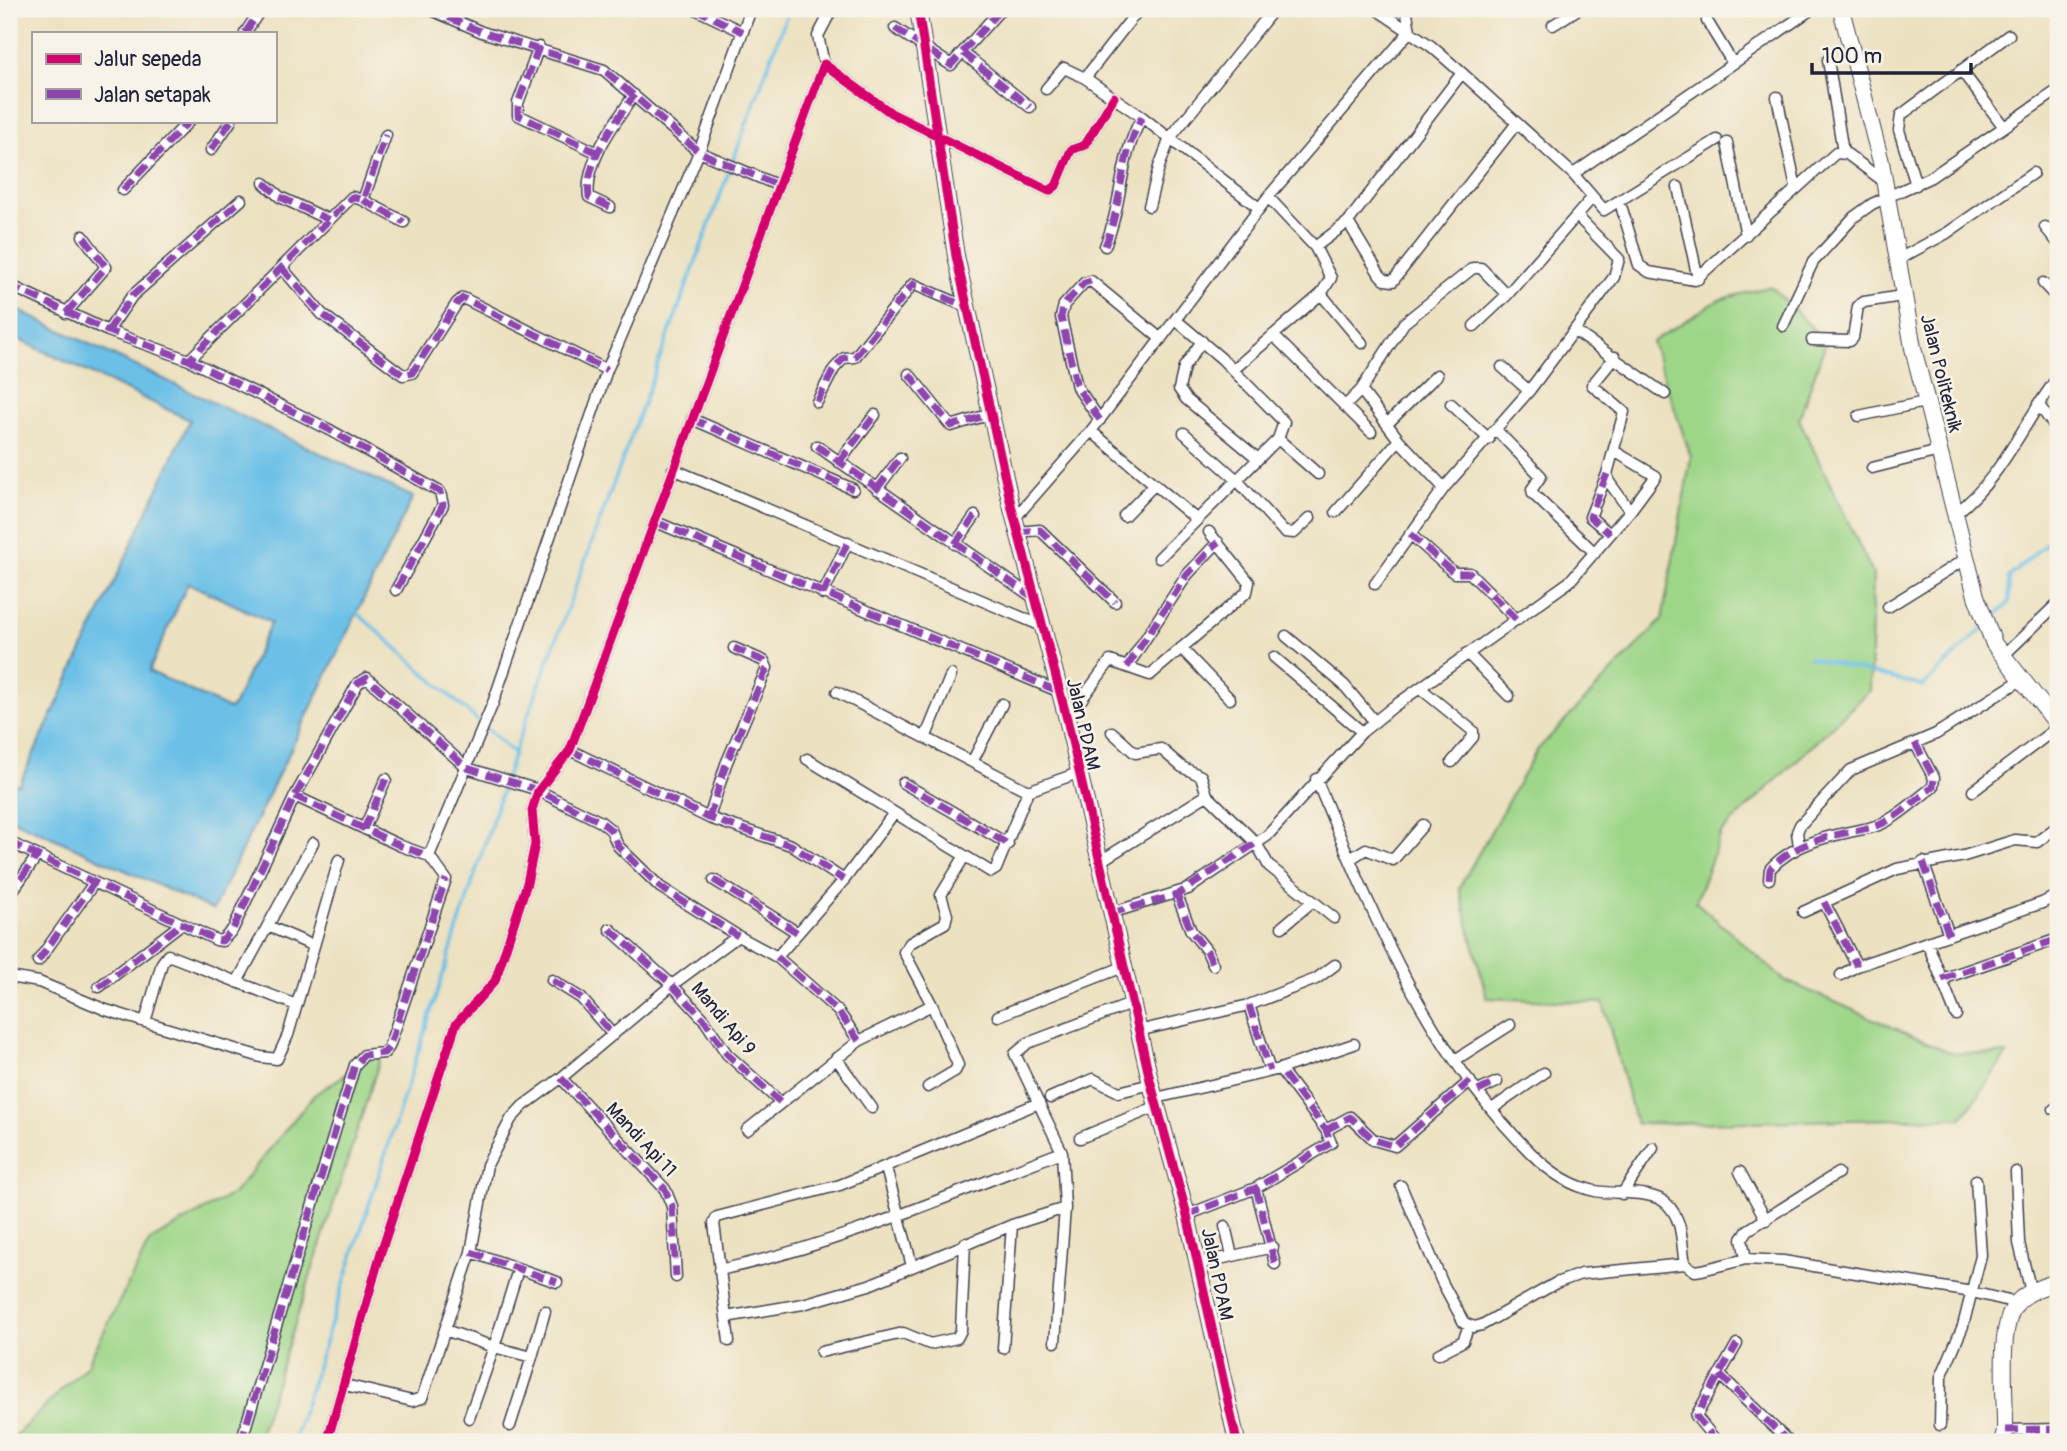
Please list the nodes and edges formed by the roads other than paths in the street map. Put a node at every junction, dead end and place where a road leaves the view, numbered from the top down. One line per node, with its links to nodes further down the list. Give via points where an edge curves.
1 (261, 9): 19 (street)
2 (429, 9): 23 (street, via 482,32)
3 (695, 9): 20 (street)
4 (751, 9): 20 (street)
5 (832, 9): 27 (street, via 818,36)
6 (918, 9): 22 (street, Jalan PDAM)
7 (1000, 9): 24 (street)
8 (1274, 9): 44 (street)
9 (1376, 9): 18 (street)
10 (1406, 9): 18 (street)
11 (1812, 9): 26 (street)
12 (1841, 9): 57 (street, Jalan Politeknik)
13 (1136, 10): 30 (street)
14 (1573, 10): 16 (street)
15 (1707, 21): 26 (street)
16 (1553, 25)
17 (895, 28): 22 (street)
18 (1409, 31): 29 (street); 58 (street)
19 (246, 32)
20 (743, 32): 46 (street)
21 (2009, 35): 28 (street)
22 (922, 46): 24 (street, via 950,65); 42 (street, Jalan PDAM)
23 (539, 47): 33 (street, via 604,70); 48 (street, via 518,103 518,115)
24 (963, 53): 36 (street)
25 (1828, 60): 47 (street)
26 (1732, 62): 50 (street)
27 (824, 64): 42 (street, via 891,113); 52 (street)
28 (1961, 70): 41 (street); 53 (street, via 1899,118)
29 (1462, 73): 40 (street); 69 (street)
30 (1085, 78): 31 (street, via 1064,68); 34 (street)
31 (1046, 89)
32 (2058, 90): 41 (street)
33 (634, 95): 46 (street); 48 (street)
34 (1114, 97): 37 (street); 42 (street, via 1086,145 1072,149 1052,191)
35 (1777, 97): 55 (street)
36 (1030, 107)
37 (1142, 117): 44 (street); 74 (street, via 1124,157 1119,207)
38 (188, 122): 56 (street)
39 (230, 122): 45 (street)
40 (1517, 123): 50 (street); 69 (street, via 1393,281 1380,275)
41 (2004, 127): 53 (street)
42 (935, 133): 85 (street, Jalan PDAM)
43 (386, 135): 61 (street)
44 (1170, 138): 62 (street); 64 (street)
45 (211, 150)
46 (699, 152): 52 (street); 100 (street)
47 (1843, 152): 55 (street, via 1833,155); 57 (street)
48 (598, 153): 63 (street, via 588,194)
49 (2033, 173): 76 (street, via 1947,233)
50 (1573, 174): 59 (street)
51 (264, 183): 67 (street, via 280,197)
52 (777, 185): 116 (street)
53 (1916, 185): 57 (street)
54 (1678, 187): 78 (street)
55 (1796, 188): 71 (street)
56 (123, 190)
57 (1887, 190): 76 (street, Jalan Politeknik); 89 (street, via 1819,253)
58 (1268, 197): 64 (street); 75 (street)
59 (1592, 198): 66 (street); 71 (street, via 1600,208 1608,209 1722,142)
60 (241, 200): 90 (street, via 132,296)
61 (363, 200): 67 (street, via 352,197); 68 (street)
62 (1149, 206)
63 (610, 207)
64 (1259, 208): 87 (street)
65 (1622, 209): 78 (street, via 1639,265 1649,272)
66 (1577, 216): 82 (street); 91 (street, via 1611,247 1620,264)
67 (329, 220): 77 (street)
68 (404, 222)
69 (1348, 222): 75 (street)
70 (2045, 227): 73 (street)
71 (1746, 235): 78 (street)
72 (83, 236): 86 (street, via 106,267)
73 (2058, 243)
74 (1105, 246)
75 (1315, 247): 81 (street, via 1331,278)
76 (1897, 260): 83 (street, Jalan Politeknik)
77 (282, 268): 98 (street); 100 (street, via 322,314 403,376 412,373 463,298)
78 (1698, 279)
79 (2043, 283): 84 (street)
80 (9, 285): 86 (street)
81 (1321, 294): 92 (street); 96 (street)
82 (1507, 295): 88 (street); 105 (street, via 1481,268 1473,268 1404,323)
83 (1902, 296): 94 (street, via 1858,306 1850,341); 109 (street, Jalan Politeknik)
84 (2058, 299)
85 (967, 307): 108 (street, via 913,284 855,357 844,358 834,369); 113 (street, Jalan PDAM)
86 (66, 313): 90 (street)
87 (1177, 320): 93 (street); 95 (street)
88 (1474, 326)
89 (1783, 326)
90 (108, 331): 98 (street)
91 (1575, 331): 97 (street); 106 (street)
92 (1273, 335): 101 (street); 112 (street)
93 (1161, 339): 117 (street); 117 (street, via 1091,281 1064,305 1061,317 1077,387)
94 (1812, 340)
95 (1202, 341): 101 (street); 130 (street, via 1184,367 1179,389)
96 (1362, 343)
97 (1615, 357): 107 (street); 127 (street, via 1592,385 1624,412)
98 (190, 360): 160 (street, via 440,492 443,505)
99 (1502, 367): 106 (street)
100 (607, 370): 194 (street)
101 (1233, 370): 124 (street, via 1282,416)
102 (909, 374): 113 (street, via 951,426)
103 (1437, 375): 118 (street)
104 (2058, 377): 111 (street)
105 (1361, 390): 112 (street); 118 (street)
106 (1529, 391): 123 (street)
107 (1665, 394)
108 (817, 402)
109 (1925, 402): 115 (street); 128 (street, Jalan Politeknik)
110 (1451, 404): 123 (street)
111 (2038, 404): 120 (street); 143 (street, via 1992,478)
112 (1345, 406): 121 (street)
113 (991, 414): 149 (street, Jalan PDAM)
114 (875, 415): 131 (street)
115 (1859, 416)
116 (692, 419): 133 (street); 139 (street)
117 (1100, 420): 119 (street)
118 (1387, 424): 125 (street)
119 (1091, 431): 137 (street); 149 (street)
120 (2058, 431)
121 (1371, 432)
122 (1184, 433): 136 (street)
123 (1492, 434): 138 (street); 156 (street, via 1541,477 1533,494)
124 (1278, 439): 130 (street); 134 (street)
125 (1399, 440): 138 (street); 142 (street)
126 (817, 446): 131 (street)
127 (1614, 451): 135 (street); 141 (street, via 1656,476)
128 (1939, 451): 132 (street); 143 (street, Jalan Politeknik)
129 (900, 458): 140 (street)
130 (1257, 458): 136 (street)
131 (839, 462): 140 (street)
132 (1872, 468)
133 (673, 469): 148 (street); 153 (street)
134 (1318, 474)
135 (1607, 474): 141 (street); 152 (street, via 1590,517)
136 (1236, 479): 146 (street); 147 (street, via 1286,533 1294,533)
137 (1155, 484): 145 (street); 146 (street)
138 (1444, 488): 151 (street)
139 (853, 489)
140 (877, 489): 155 (street)
141 (1630, 510): 152 (street)
142 (1336, 512)
143 (1956, 513): 158 (street, Jalan Politeknik)
144 (975, 516): 155 (street)
145 (1124, 516)
146 (1196, 519): 157 (street)
147 (1310, 519)
148 (656, 522): 161 (street); 190 (street)
149 (1016, 525): 162 (street, Jalan PDAM); 163 (street, via 1040,530)
150 (1209, 532): 154 (street)
151 (1410, 534): 159 (street); 166 (street, via 1454,573 1470,573)
152 (1610, 534): 156 (street)
153 (848, 542): 161 (street); 167 (street)
154 (1218, 542): 170 (street, via 1250,588); 174 (street, via 1187,575)
155 (955, 544): 162 (street)
156 (1595, 553): 166 (street, via 1569,582)
157 (1159, 558)
158 (1967, 558): 165 (street); 172 (street, Jalan Politeknik, via 1986,626)
159 (1375, 584)
160 (396, 590)
161 (824, 594): 179 (street)
162 (1034, 598): 167 (street, Jalan PDAM)
163 (1115, 602)
164 (2058, 603): 172 (street)
165 (1888, 607)
166 (1517, 620): 171 (street)
167 (1042, 625): 179 (street, Jalan PDAM)
168 (1286, 636): 184 (street, via 1344,685)
169 (734, 648): 205 (street, via 764,661 767,668 726,764)
170 (1181, 648): 174 (street, via 1150,675); 181 (street)
171 (1467, 653): 177 (street); 180 (street)
172 (2003, 656): 176 (street, Jalan Politeknik)
173 (1274, 657): 187 (street)
174 (1127, 667): 183 (street, via 1109,662)
175 (951, 675): 188 (street)
176 (2021, 680): 185 (street, Jalan Politeknik); 189 (street, via 1965,719)
177 (1420, 688): 184 (street); 193 (street, via 1474,731)
178 (837, 692): 188 (street)
179 (1060, 692): 183 (street, Jalan PDAM)
180 (1509, 696)
181 (1230, 699)
182 (1002, 704): 192 (street)
183 (1067, 719): 195 (street, Jalan PDAM)
184 (1375, 722): 187 (street)
185 (2058, 726): 200 (street)
186 (1112, 732): 202 (street, via 1138,754 1161,749 1201,776)
187 (1362, 732): 197 (street)
188 (926, 736): 192 (street)
189 (1915, 743): 213 (street, via 1861,764 1846,775 1798,828); 213 (street, via 1934,778 1933,787 1872,827)
190 (570, 750): 199 (street); 205 (street)
191 (807, 759): 204 (street)
192 (972, 762): 201 (street)
193 (1452, 762)
194 (472, 769): 199 (street); 203 (street, via 367,678 358,683); 215 (street)
195 (1078, 773): 201 (street); 219 (street, Jalan PDAM)
196 (386, 779): 208 (street)
197 (1317, 779): 211 (street); 217 (street)
198 (903, 783): 212 (street)
199 (537, 790): 239 (street, via 601,822 611,830 618,846 660,887); 332 (street, via 531,816 535,844 519,911 495,981 456,1024 381,1252)
200 (1973, 790)
201 (1028, 791): 212 (street)
202 (1207, 795): 211 (street); 219 (street)
203 (295, 796): 208 (street); 233 (street, via 228,936 216,940)
204 (894, 813): 216 (street); 223 (street)
205 (709, 818): 223 (street, via 791,845)
206 (1423, 825): 217 (street, via 1393,860 1366,849)
207 (2058, 826): 220 (street, via 2037,842 2015,840 1964,856)
208 (364, 829): 215 (street)
209 (9, 842): 214 (street)
210 (313, 843): 234 (street)
211 (1256, 843): 225 (street); 228 (street, via 1269,866)
212 (1007, 844): 216 (street, via 993,871)
213 (1799, 846): 221 (street, via 1770,869)
214 (37, 856): 224 (street); 227 (street)
215 (429, 856): 339 (street, via 446,879 389,1047 384,1053 363,1055 355,1065)
216 (964, 857): 258 (street, via 941,895 945,922 910,943 904,953)
217 (1350, 859): 269 (street, via 1412,993)
218 (339, 860): 242 (street)
219 (1100, 862): 231 (street, Jalan PDAM)
220 (1923, 862): 229 (street); 238 (street)
221 (1769, 879)
222 (714, 880): 237 (street)
223 (844, 880): 237 (street)
224 (94, 883): 233 (street); 244 (street)
225 (1177, 895): 231 (street); 245 (street)
226 (2058, 895): 238 (street)
227 (9, 896)
228 (1313, 901): 232 (street); 235 (street)
229 (1824, 902): 230 (street); 248 (street)
230 (1803, 912)
231 (1111, 913): 247 (street, Jalan PDAM)
232 (1334, 918)
233 (181, 924): 255 (street)
234 (268, 926): 242 (street); 253 (street)
235 (1282, 927)
236 (610, 929): 254 (street, Mandi Api 9)
237 (798, 933): 243 (street)
238 (1950, 935): 241 (street)
239 (738, 936): 243 (street); 254 (street)
240 (2058, 939): 251 (street)
241 (1927, 942): 248 (street); 251 (street)
242 (314, 946): 257 (street)
243 (777, 957): 266 (street, via 838,1011)
244 (38, 961)
245 (1213, 965)
246 (1335, 965): 259 (street, via 1316,979)
247 (1123, 967): 256 (street, Jalan PDAM); 261 (street)
248 (1857, 967): 249 (street)
249 (1841, 975)
250 (9, 977): 262 (street, via 39,982)
251 (1942, 979): 260 (street)
252 (552, 980): 265 (street, via 581,998)
253 (237, 982): 257 (street); 262 (street, via 168,955)
254 (672, 985): 265 (street); 279 (street, Mandi Api 9, via 703,1018 727,1054)
255 (99, 987)
256 (1132, 1004): 264 (street, Jalan PDAM); 280 (street, via 1018,1049 1015,1054)
257 (296, 1005): 262 (street, via 277,1059)
258 (932, 1005): 266 (street); 275 (street, via 958,1065 955,1072)
259 (1250, 1005): 264 (street); 270 (street)
260 (1956, 1015)
261 (998, 1016)
262 (145, 1022)
263 (1510, 1025): 269 (street)
264 (1138, 1031): 277 (street, Jalan PDAM)
265 (614, 1035): 272 (street)
266 (859, 1041): 268 (street)
267 (1354, 1044): 270 (street)
268 (836, 1058): 279 (street); 281 (street)
269 (1455, 1060): 273 (street)
270 (1275, 1070): 277 (street); 284 (street)
271 (1544, 1073): 282 (street)
272 (561, 1078): 304 (street, via 523,1105 495,1144 486,1165); 313 (street, Mandi Api 11, via 665,1189 672,1206)
273 (1470, 1081): 276 (street); 284 (street, via 1395,1146 1374,1140 1350,1117)
274 (1497, 1082): 276 (street)
275 (928, 1087)
276 (1478, 1091): 282 (street)
277 (1155, 1096): 278 (street, via 1119,1091 1093,1079); 285 (street); 298 (street, Jalan PDAM)
278 (1050, 1098)
279 (780, 1102): 283 (street)
280 (1039, 1103): 287 (street); 288 (street)
281 (872, 1108)
282 (1492, 1109): 295 (street, via 1533,1155 1568,1181 1593,1191)
283 (747, 1130)
284 (1326, 1130): 294 (street, via 1331,1143)
285 (1080, 1138)
286 (1653, 1148): 295 (street)
287 (1062, 1152): 296 (street); 297 (street)
288 (886, 1168): 297 (street); 311 (street, via 840,1185 717,1217)
289 (1740, 1172): 299 (street)
290 (2016, 1172): 317 (street, via 2019,1243)
291 (1838, 1174): 299 (street)
292 (1976, 1180): 316 (street, via 1981,1255)
293 (1401, 1186): 321 (street, via 1441,1282)
294 (1256, 1188): 298 (street); 303 (street)
295 (1622, 1194): 309 (street, via 1668,1204 1681,1227)
296 (1065, 1208): 300 (street); 324 (street)
297 (900, 1214): 310 (street); 311 (street, via 777,1258)
298 (1187, 1214): 307 (street, Jalan PDAM)
299 (1766, 1220): 306 (street, via 1743,1236)
300 (1012, 1225): 302 (street); 327 (street)
301 (1225, 1226): 305 (street)
302 (965, 1243): 310 (street); 328 (street, via 957,1338 930,1344 903,1333)
303 (1273, 1247): 305 (street); 308 (street)
304 (471, 1252): 314 (street); 322 (street)
305 (1232, 1256): 307 (street)
306 (1746, 1259): 309 (street, via 1702,1270); 316 (street)
307 (1197, 1264): 338 (street, Jalan PDAM)
308 (1275, 1264)
309 (1685, 1264): 321 (street, via 1581,1274 1482,1325)
310 (912, 1266): 320 (street, via 869,1285 803,1304)
311 (719, 1270): 320 (street)
312 (516, 1276): 326 (street)
313 (676, 1277)
314 (557, 1282)
315 (2058, 1282): 317 (street)
316 (1972, 1292): 318 (street); 334 (street, via 1941,1377)
317 (2031, 1292): 318 (street)
318 (2017, 1303): 337 (street, via 2006,1333)
319 (545, 1311): 330 (street)
320 (726, 1317): 323 (street)
321 (1469, 1326): 329 (street, via 1464,1341)
322 (445, 1330): 326 (street); 332 (street, via 419,1401)
323 (729, 1342)
324 (1055, 1342)
325 (1737, 1343): 331 (street)
326 (494, 1347): 330 (street); 333 (street)
327 (1003, 1348)
328 (821, 1352)
329 (1438, 1354)
330 (532, 1357): 335 (street)
331 (1720, 1375): 341 (street, via 1696,1416); 342 (street)
332 (344, 1389): 340 (street)
333 (469, 1418)
334 (1940, 1425)
335 (510, 1426)
336 (2058, 1429): 337 (street)
337 (2004, 1436)
338 (1236, 1438)
339 (241, 1442)
340 (327, 1442)
341 (1717, 1442)
342 (1788, 1442)

